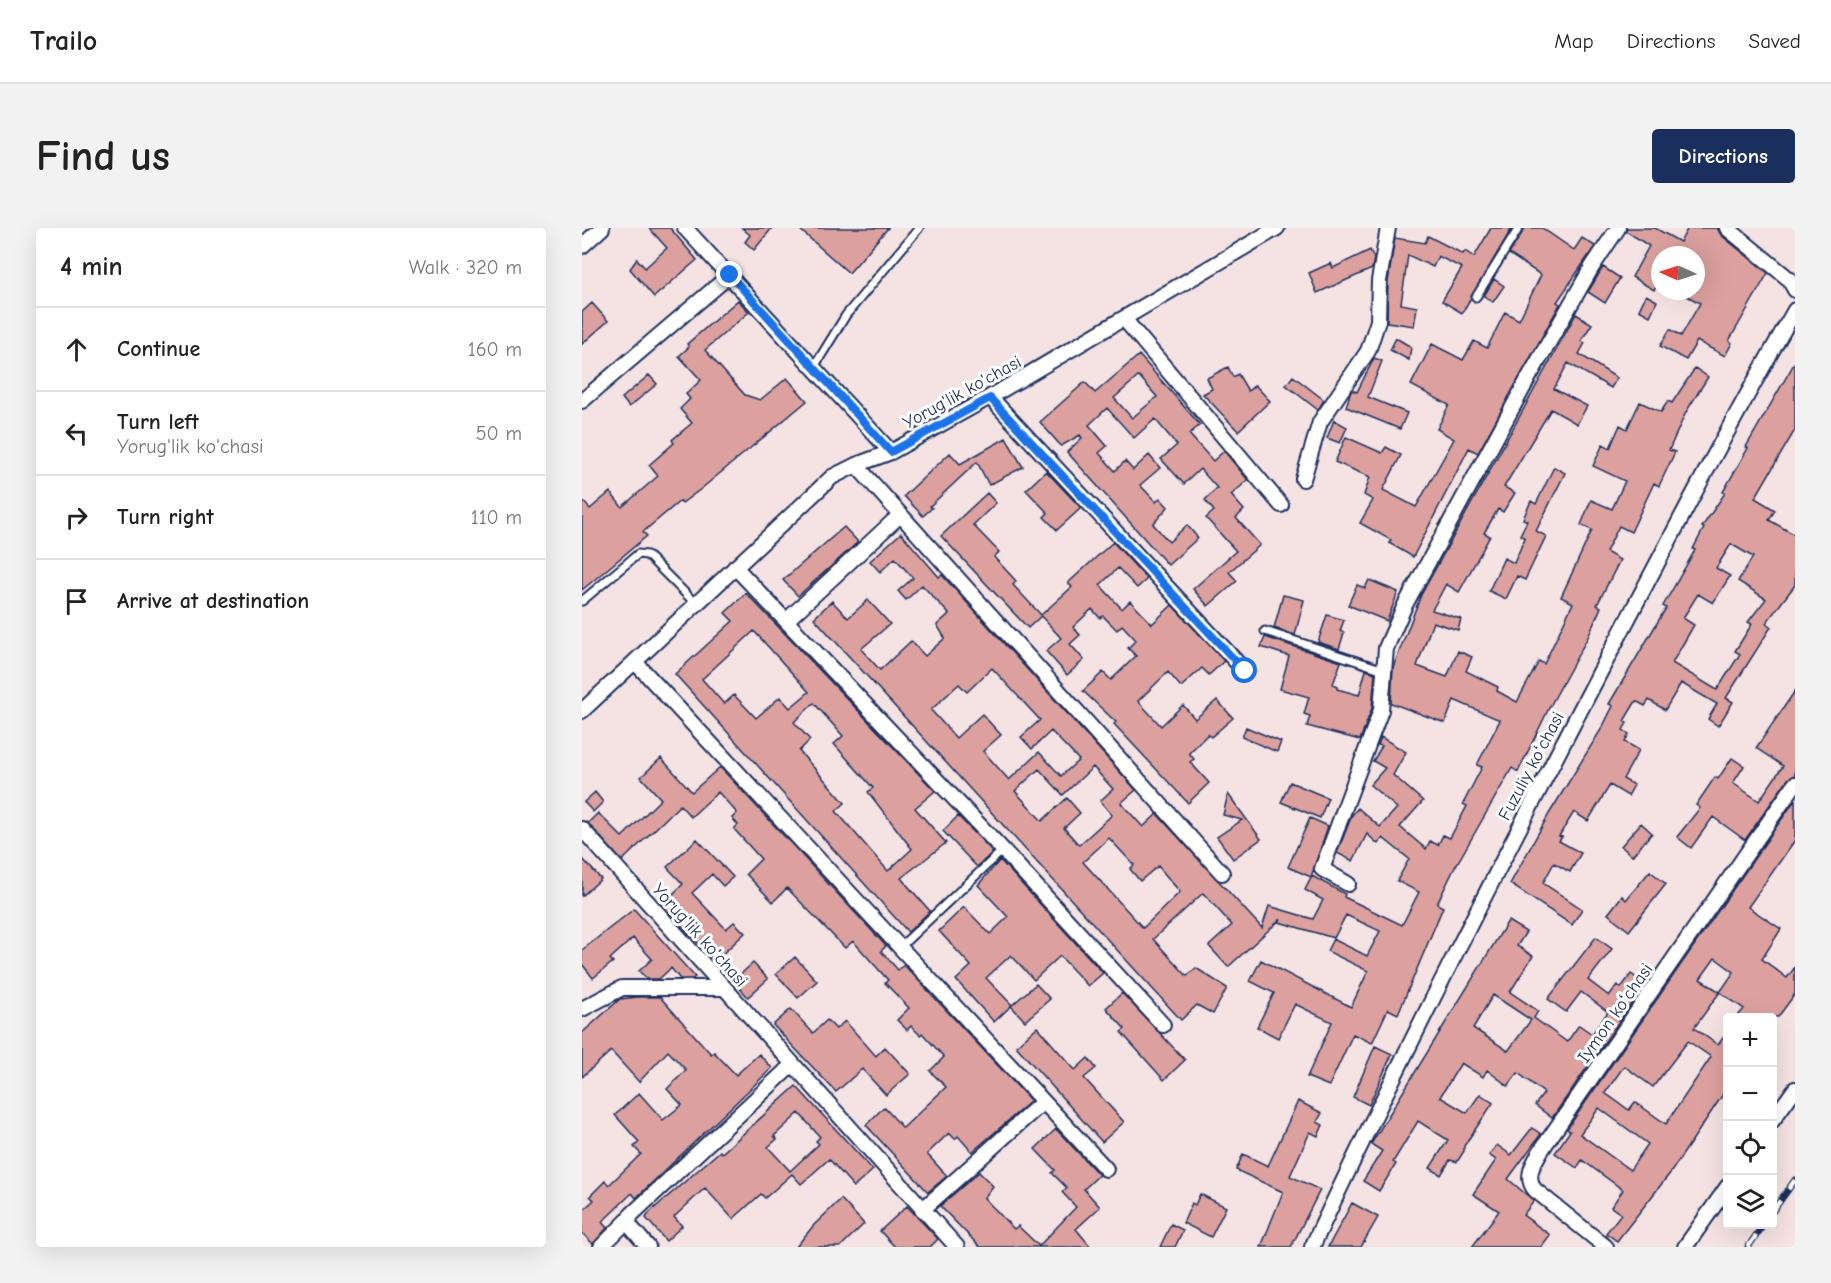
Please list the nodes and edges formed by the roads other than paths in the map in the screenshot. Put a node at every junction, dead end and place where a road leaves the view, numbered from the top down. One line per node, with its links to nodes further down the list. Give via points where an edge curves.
1 (602, 228): 9 (street)
2 (685, 228): 10 (street)
3 (919, 228): 15 (lane, via 846,315)
4 (1277, 228): 14 (street, Yorug'lik ko'chasi)
5 (1388, 228): 20 (street, via 1379,281 1378,321 1368,351 1320,422)
6 (1519, 228): 12 (lane)
7 (1618, 228): 29 (street, via 1528,377 1405,605 1386,648)
8 (1727, 228): 11 (street, via 1789,279)
9 (582, 246)
10 (730, 275): 15 (street); 17 (street)
11 (1795, 290)
12 (1476, 297)
13 (1795, 310): 52 (street, Fuzuliy koʻchasi, via 1750,387 1518,828)
14 (1125, 320): 16 (street, Yorug'lik ko'chasi); 21 (street)
15 (814, 367): 18 (street)
16 (990, 398): 18 (street, Yorug'lik ko'chasi); 30 (street)
17 (582, 401)
18 (891, 452): 19 (street, Yorug'lik ko'chasi)
19 (856, 465): 22 (street); 23 (street, Yorug'lik ko'chasi, via 832,477)
20 (1303, 479)
21 (1281, 505)
22 (900, 515): 26 (street); 35 (street)
23 (735, 567): 25 (street, Yorug'lik ko'chasi); 26 (street)
24 (582, 601): 25 (lane, via 638,554 647,555)
25 (696, 604): 28 (street, Yorug'lik ko'chasi)
26 (787, 620): 34 (street)
27 (1265, 631): 29 (lane)
28 (636, 663): 31 (street, Yorug'lik ko'chasi); 37 (street)
29 (1384, 670): 36 (street, via 1381,710 1322,869)
30 (1245, 671)
31 (582, 711)
32 (1795, 784): 53 (street, Iymon koʻchasi, via 1531,1170 1529,1179 1534,1190)
33 (582, 829): 38 (street, Yorug'lik ko'chasi)
34 (1003, 850): 37 (lane); 40 (street)
35 (1222, 873)
36 (1348, 884)
37 (900, 947): 43 (street)
38 (723, 988): 39 (street, via 622,988); 41 (street, Yorug'lik ko'chasi)
39 (582, 1009)
40 (1162, 1025)
41 (792, 1065): 47 (street, Yorug'lik ko'chasi); 48 (street)
42 (1795, 1089): 44 (street)
43 (1043, 1102): 45 (street); 47 (street)
44 (1777, 1115)
45 (1106, 1169)
46 (1723, 1193): 54 (street)
47 (922, 1210): 49 (street, Yorug'lik ko'chasi)
48 (628, 1220): 50 (street); 51 (street, via 633,1232)
49 (950, 1244)
50 (600, 1247)
51 (648, 1247)
52 (1312, 1247)
53 (1606, 1247)
54 (1685, 1247)

